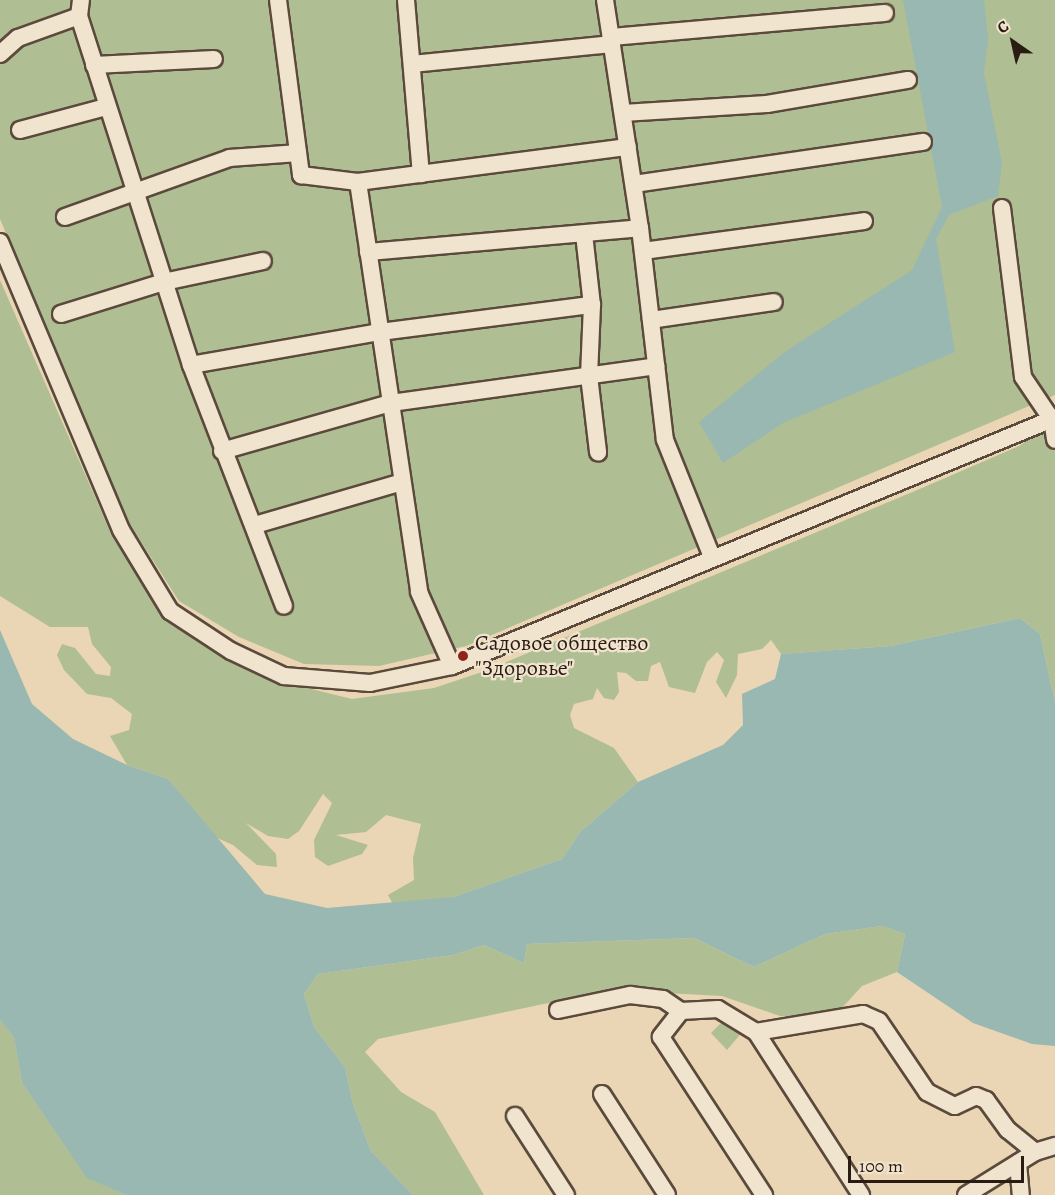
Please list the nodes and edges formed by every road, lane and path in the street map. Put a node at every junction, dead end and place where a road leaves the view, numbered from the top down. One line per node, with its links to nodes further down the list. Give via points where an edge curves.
1 (278, 0): 17 (street)
2 (406, 0): 9 (street)
3 (605, 0): 6 (street)
4 (80, 8): 7 (street, via 18,38); 10 (street)
5 (885, 13): 6 (street)
6 (611, 41): 9 (street); 13 (street)
7 (0, 54)
8 (214, 60): 10 (street)
9 (412, 64): 18 (street)
10 (94, 65): 12 (street)
11 (908, 80): 13 (street, via 767,104)
12 (106, 107): 14 (street); 21 (street)
13 (622, 113): 16 (street)
14 (20, 130)
15 (924, 142): 20 (street)
16 (628, 147): 18 (street); 20 (street)
17 (298, 153): 19 (street, via 301,175); 21 (street, via 230,158)
18 (422, 174): 19 (street)
19 (358, 182): 29 (street)
20 (634, 184): 25 (street)
21 (135, 193): 23 (street); 31 (street)
22 (1002, 208): 41 (street, via 1023,377)
23 (65, 217)
24 (864, 221): 28 (street)
25 (640, 228): 26 (street); 28 (street)
26 (584, 234): 29 (street); 33 (street)
27 (0, 242): 49 (street, via 121,530 170,611 231,651 284,676 370,683)
28 (643, 251): 35 (street)
29 (368, 252): 36 (street)
30 (263, 261): 31 (street)
31 (164, 282): 34 (street); 37 (street)
32 (774, 302): 35 (street)
33 (592, 305): 36 (street); 39 (street)
34 (61, 314)
35 (651, 320): 38 (street)
36 (380, 332): 37 (street); 40 (street)
37 (191, 365): 43 (street)
38 (656, 366): 39 (street); 47 (street, via 665,440)
39 (590, 376): 40 (street); 44 (street)
40 (391, 403): 43 (street); 45 (street)
41 (1053, 419): 42 (street); 47 (street)
42 (1055, 440)
43 (222, 451): 46 (street)
44 (598, 452)
45 (402, 482): 46 (street); 49 (street, via 419,592)
46 (255, 525): 48 (street)
47 (712, 557): 49 (street)
48 (284, 606)
49 (452, 666)
50 (558, 1010): 51 (street, via 630,995 663,999)
51 (681, 1011): 52 (street, via 718,1009); 60 (street, via 661,1037)
52 (756, 1032): 56 (street, via 863,1014 879,1021 927,1092 955,1106 976,1096 986,1100 1008,1130); 61 (street)
53 (602, 1094): 59 (street)
54 (515, 1116): 58 (street)
55 (1055, 1146): 56 (street)
56 (1035, 1152): 57 (street)
57 (1018, 1163): 62 (street); 63 (street)
58 (566, 1195)
59 (667, 1195)
60 (764, 1195)
61 (861, 1195)
62 (966, 1195)
63 (1022, 1195)

